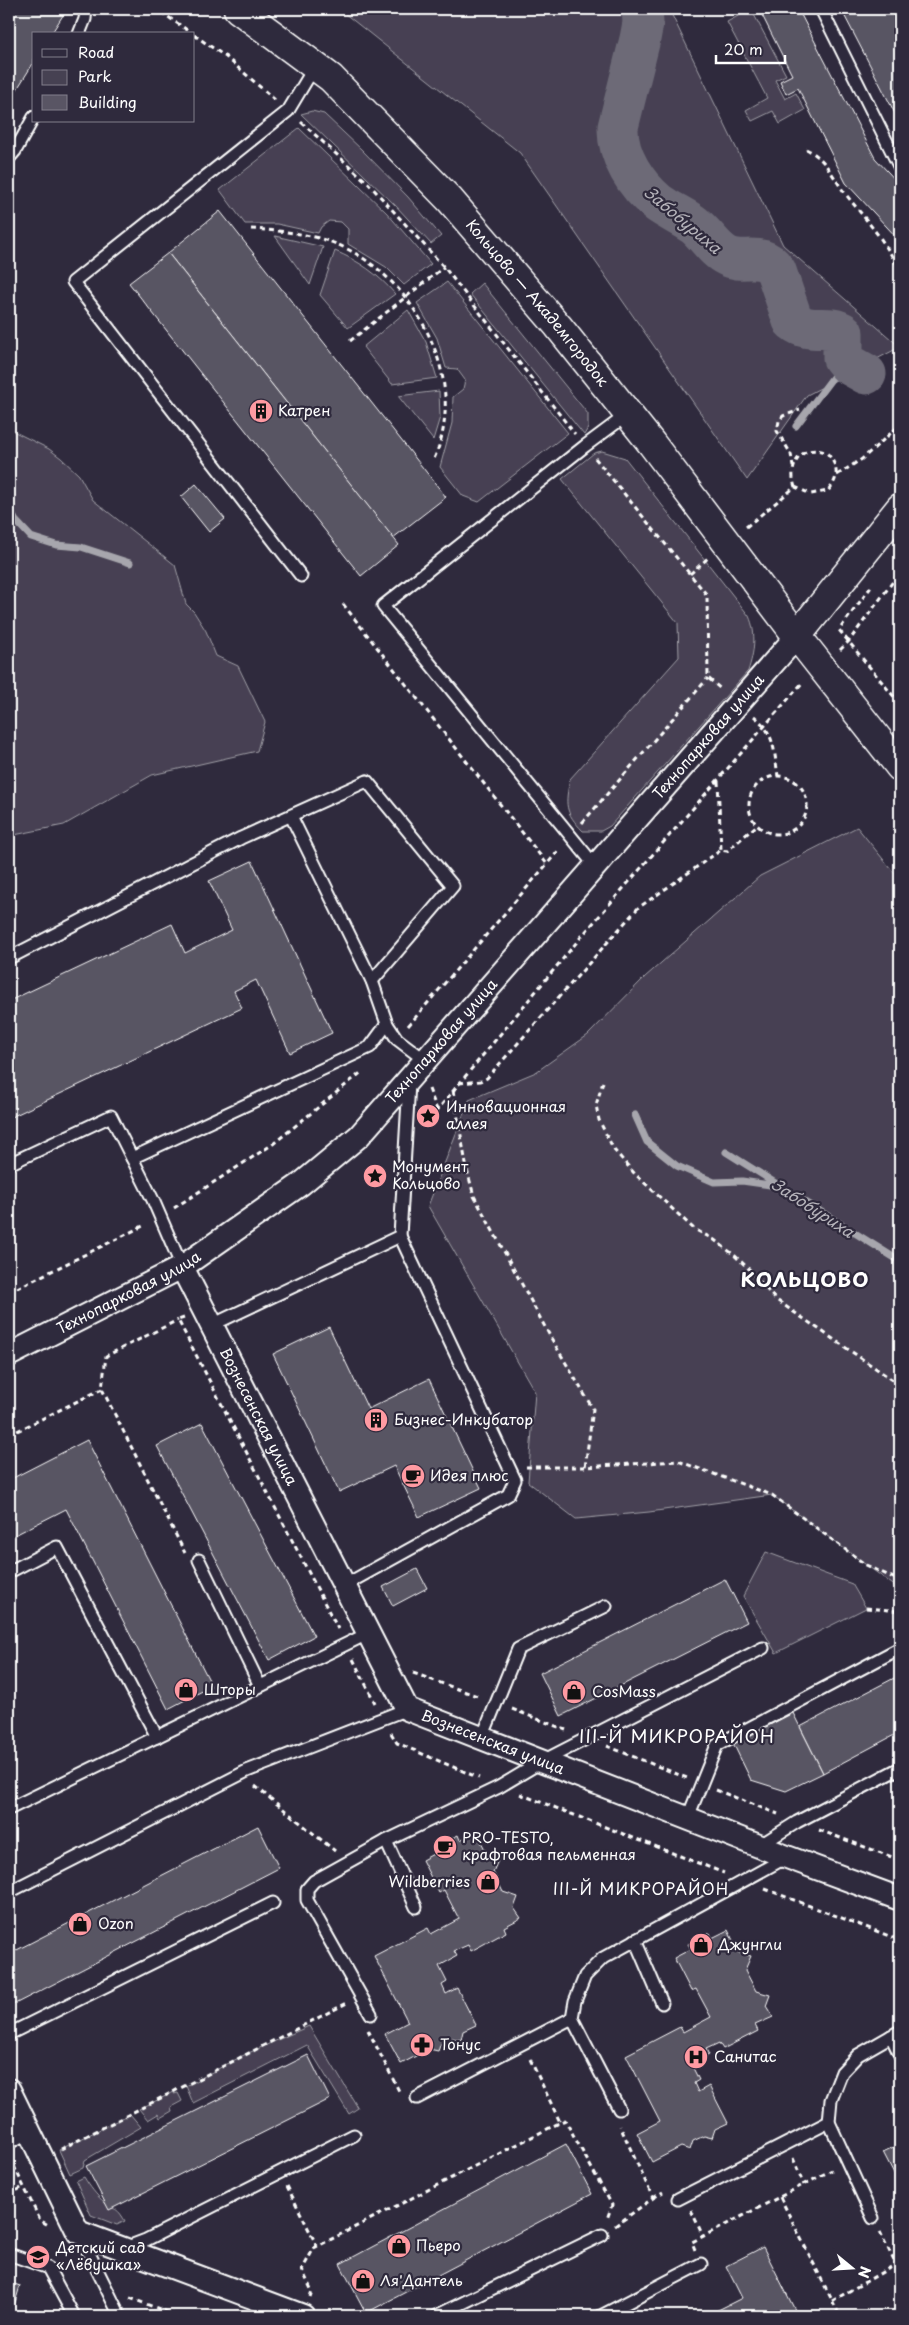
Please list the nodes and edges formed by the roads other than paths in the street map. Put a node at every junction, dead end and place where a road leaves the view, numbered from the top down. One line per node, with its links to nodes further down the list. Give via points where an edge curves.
1 (86, 9): 4 (lane)
2 (238, 9): 5 (main road, Кольцово — Академгородок)
3 (821, 9): 8 (lane)
4 (80, 32)
5 (316, 66): 9 (main road, Кольцово — Академгородок, via 450,200); 11 (lane, via 288,111 73,282)
6 (32, 121): 7 (lane)
7 (9, 158)
8 (900, 168)
9 (628, 414): 12 (main road, Кольцово — Академгородок); 15 (lane, via 383,606)
10 (900, 508): 12 (main road)
11 (301, 576)
12 (797, 636): 13 (main road, Кольцово — Академгородок); 15 (street, Технопарковая улица)
13 (900, 767)
14 (291, 816): 16 (lane); 17 (lane); 17 (lane, via 367,781 453,886)
15 (596, 867): 19 (street, Технопарковая улица)
16 (9, 958)
17 (372, 981): 18 (lane)
18 (387, 1024): 19 (lane, via 397,1039); 21 (lane, via 370,1047)
19 (426, 1061): 20 (street, Технопарковая улица)
20 (409, 1081): 23 (lane); 24 (street, Технопарковая улица, via 359,1136 301,1184)
21 (132, 1158): 22 (lane, via 111,1116); 24 (lane)
22 (9, 1164)
23 (400, 1236): 25 (lane); 29 (lane, via 515,1480 508,1495)
24 (182, 1266): 25 (street, Вознесенская улица); 26 (street, Технопарковая улица)
25 (209, 1320): 29 (street, Вознесенская улица)
26 (9, 1355)
27 (199, 1560): 34 (lane)
28 (9, 1572): 36 (lane, via 57,1547)
29 (345, 1585): 31 (street, Вознесенская улица)
30 (606, 1606): 37 (lane, via 518,1649)
31 (369, 1633): 34 (lane); 35 (street, Вознесенская улица)
32 (763, 1648): 38 (lane)
33 (900, 1648): 41 (lane, via 717,1744)
34 (260, 1686): 36 (lane)
35 (407, 1709): 37 (street, Вознесенская улица); 45 (lane, via 240,1774)
36 (157, 1737): 40 (lane, via 11,1808)
37 (482, 1738): 38 (street, Вознесенская улица)
38 (541, 1762): 41 (street, Вознесенская улица); 42 (lane, via 499,1787)
39 (900, 1768): 43 (lane, via 797,1822)
40 (9, 1804)
41 (688, 1817): 43 (street, Вознесенская улица)
42 (386, 1842): 48 (lane); 51 (lane, via 314,1881 307,1889 308,1900)
43 (759, 1846): 44 (street, Вознесенская улица)
44 (786, 1857): 46 (street, Вознесенская улица); 49 (lane)
45 (9, 1892)
46 (899, 1895)
47 (273, 1903): 53 (lane)
48 (416, 1907)
49 (635, 1940): 50 (lane); 52 (lane, via 603,1958 584,1976)
50 (662, 2003)
51 (371, 2014)
52 (572, 2018): 57 (lane); 58 (lane)
53 (9, 2034)
54 (896, 2034): 55 (lane); 59 (lane, via 858,2055 842,2072 831,2100)
55 (900, 2055)
56 (9, 2090): 60 (street)
57 (417, 2098)
58 (619, 2109)
59 (829, 2122): 63 (lane); 64 (lane)
60 (29, 2132): 62 (lane); 65 (street)
61 (354, 2135): 67 (lane, via 146,2240)
62 (9, 2143)
63 (678, 2199)
64 (874, 2218)
65 (78, 2232): 67 (street); 72 (lane)
66 (602, 2235): 73 (lane)
67 (123, 2248): 70 (street)
68 (9, 2254): 71 (lane, via 48,2268)
69 (701, 2264): 74 (lane)
70 (306, 2308)
71 (74, 2316)
72 (119, 2316)
73 (436, 2316)
74 (601, 2316)

